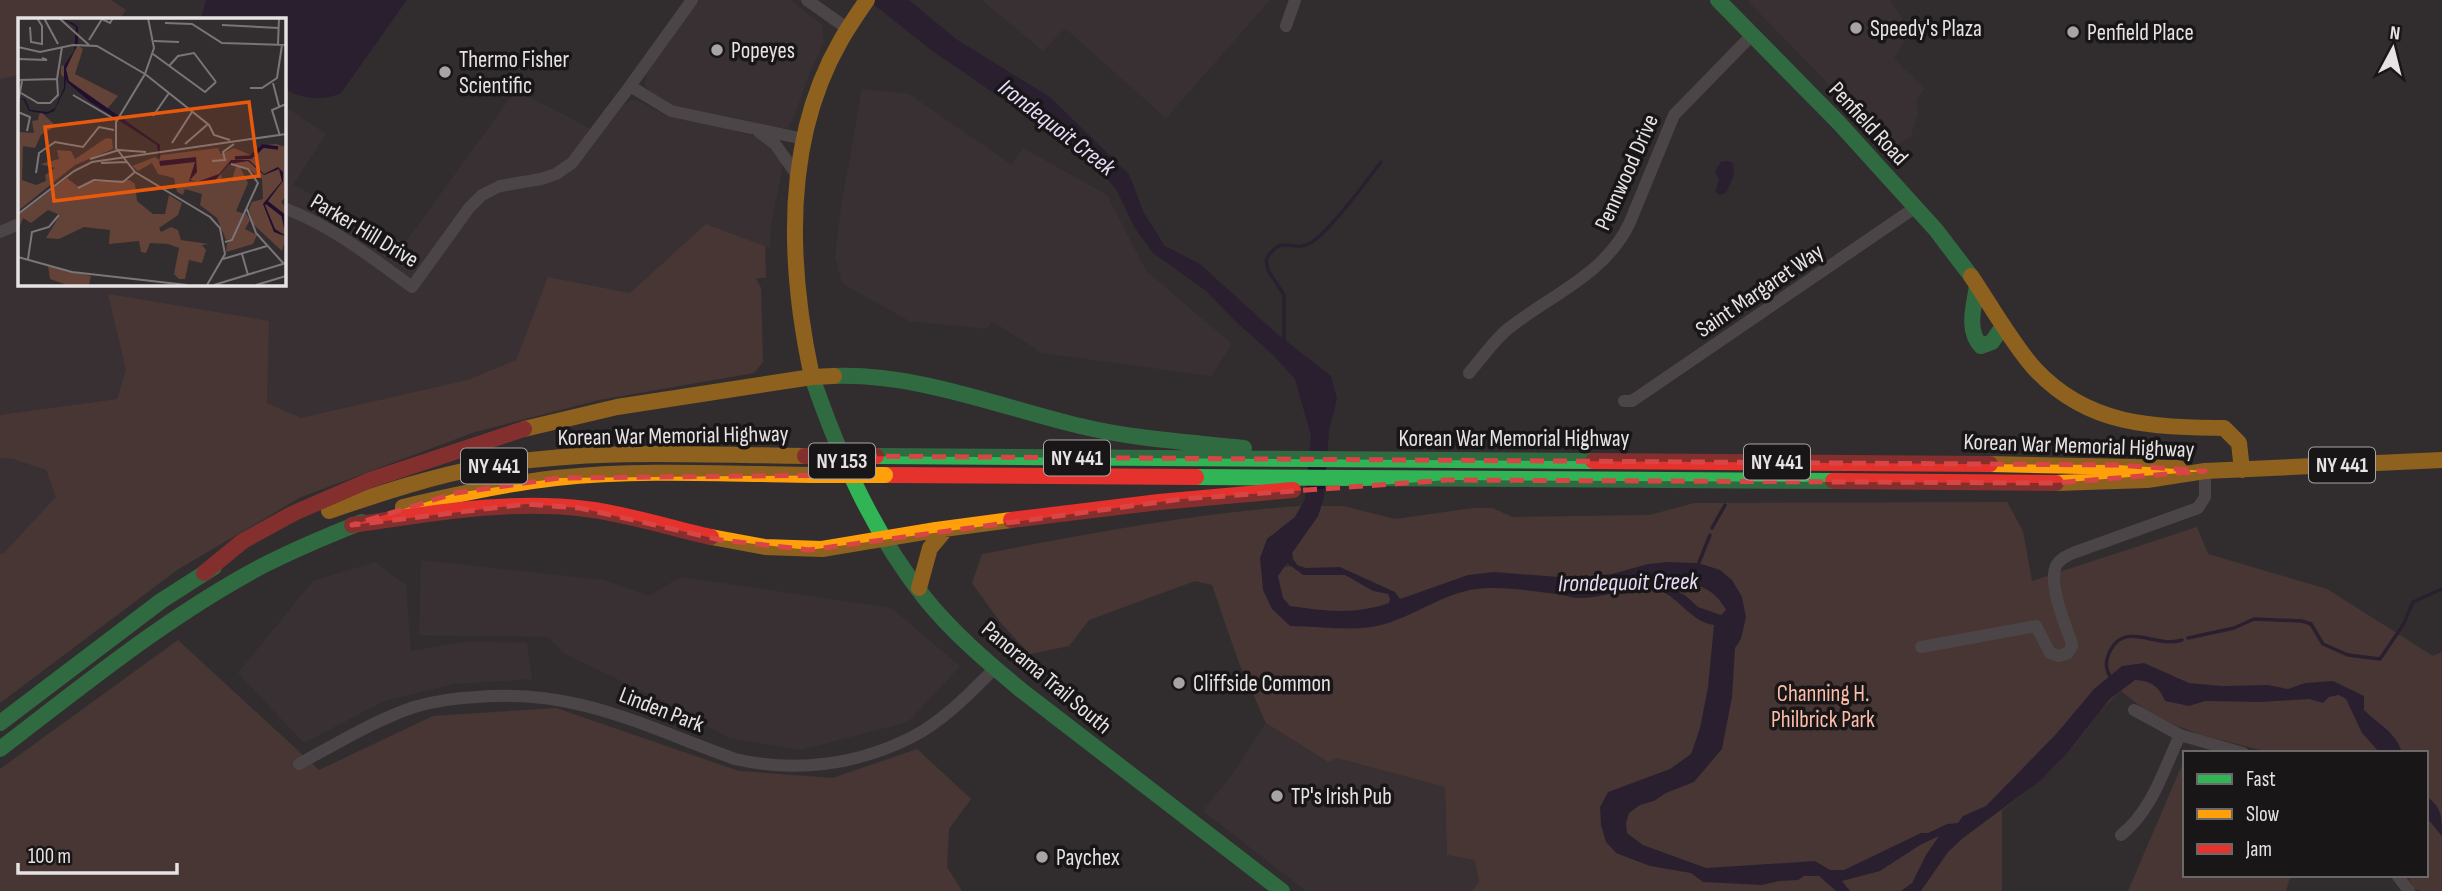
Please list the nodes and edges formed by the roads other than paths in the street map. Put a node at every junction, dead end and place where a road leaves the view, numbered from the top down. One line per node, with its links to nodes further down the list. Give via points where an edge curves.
1 (692, 0): 9 (street, Parker Hill Drive)
2 (807, 0): 7 (street)
3 (1295, 0): 6 (street)
4 (1718, 0): 8 (main road, Penfield Road)
5 (865, 3): 7 (main road, Panorama Trail South)
6 (1286, 26)
7 (848, 29): 11 (main road, Panorama Trail South, via 823,78)
8 (1752, 35): 13 (main road, Penfield Road); 19 (street, Pennwood Drive, via 1674,115 1623,238 1611,254 1505,331)
9 (630, 86): 10 (street, via 671,111); 14 (street, Parker Hill Drive, via 572,163 556,174 500,186 482,195 412,287 342,236)
10 (752, 128): 11 (street); 12 (street, via 775,144)
11 (804, 139): 12 (main road, Panorama Trail South)
12 (797, 175): 20 (main road, Panorama Trail South, via 793,255)
13 (1916, 207): 17 (main road, Penfield Road); 21 (street, Saint Margaret Way, via 1632,401)
14 (285, 208)
15 (18, 224): 16 (street)
16 (0, 232)
17 (1977, 286): 18 (main road, Penfield Road); 18 (main road, via 1973,338 1986,346)
18 (2003, 326): 24 (main road, Penfield Road, via 2033,367 2072,400 2118,420 2143,425 2224,428 2239,443)
19 (1469, 373)
20 (812, 377): 22 (main road, via 923,384 1082,427); 29 (main road, Panorama Trail South / NY 153, via 846,470); 30 (main road, via 617,407 450,452 295,513 243,541)
21 (1624, 401)
22 (1279, 455): 25 (main road, Korean War Memorial Highway / NY 441, via 1349,460 2118,465); 30 (main road, Korean War Memorial Highway / NY 441, bridge, via 599,456 490,466 387,490 327,511)
23 (2442, 460): 24 (main road, NY 441)
24 (2242, 470): 25 (main road, NY 441)
25 (2205, 471): 26 (main road, Korean War Memorial Highway / NY 441, via 2147,480 2055,483 1448,480); 32 (street, via 2205,497 2198,508 2073,553 2056,566 2054,582 2072,646 2068,653 2050,653 2036,626)
26 (1279, 484): 27 (main road, Korean War Memorial Highway / NY 441, bridge, via 885,475 559,478 456,493); 28 (main road)
27 (352, 525): 29 (main road, via 526,504 580,508 776,548 809,550); 37 (main road, Korean War Memorial Highway / NY 441, via 223,586)
28 (946, 529): 29 (main road); 31 (main road, via 934,538 927,552)
29 (885, 540): 31 (main road, Panorama Trail South / NY 153)
30 (204, 573): 35 (main road, Korean War Memorial Highway / NY 441)
31 (919, 588): 33 (main road, Panorama Trail South / NY 153)
32 (1921, 647)
33 (994, 669): 39 (street, Linden Park, via 957,706 913,737 835,763 753,764 594,706 498,695 415,707); 41 (main road, Panorama Trail South / NY 153)
34 (2134, 710): 36 (street)
35 (0, 723)
36 (2180, 735): 38 (street); 40 (street, via 2146,808)
37 (0, 749)
38 (2237, 751)
39 (299, 764)
40 (2121, 835)
41 (1282, 891)

